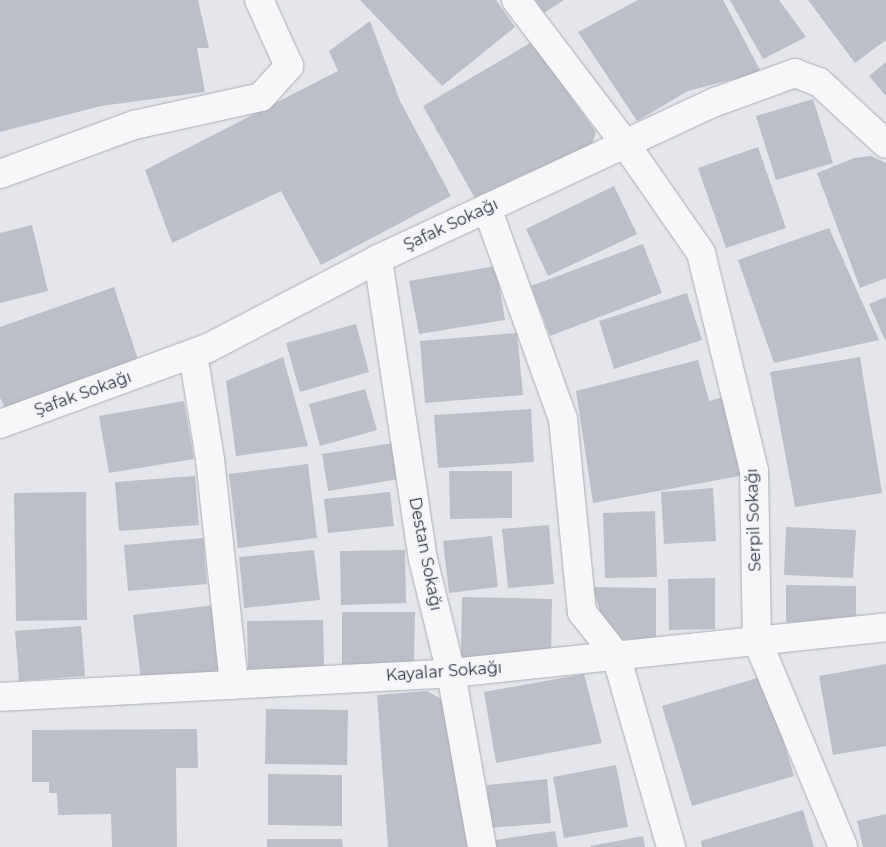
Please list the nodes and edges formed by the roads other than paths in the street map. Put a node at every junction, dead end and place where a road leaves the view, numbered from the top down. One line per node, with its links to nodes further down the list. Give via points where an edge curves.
1 (259, 0): 5 (street, via 289,66 261,97 134,125)
2 (516, 0): 4 (street, Serpil Sokağı)
3 (886, 144): 4 (street, Şafak Sokağı, via 820,82 795,73 715,102)
4 (626, 145): 6 (street, Şafak Sokağı); 11 (street, Serpil Sokağı, via 701,253 754,471)
5 (0, 174)
6 (487, 208): 7 (street, Şafak Sokağı); 12 (street, via 563,419 582,612)
7 (378, 259): 8 (street, Şafak Sokağı); 13 (street, Destan Sokağı, via 422,559)
8 (193, 354): 9 (street, Şafak Sokağı); 14 (street, via 210,459)
9 (0, 424)
10 (886, 627): 11 (street, Kayalar Sokağı)
11 (757, 640): 12 (street, Kayalar Sokağı); 18 (street, Serpil Sokağı)
12 (616, 655): 13 (street, Kayalar Sokağı); 17 (street)
13 (450, 673): 14 (street, Kayalar Sokağı); 16 (street, Destan Sokağı)
14 (234, 685): 15 (street, Kayalar Sokağı)
15 (0, 697)
16 (482, 847)
17 (671, 847)
18 (842, 847)

